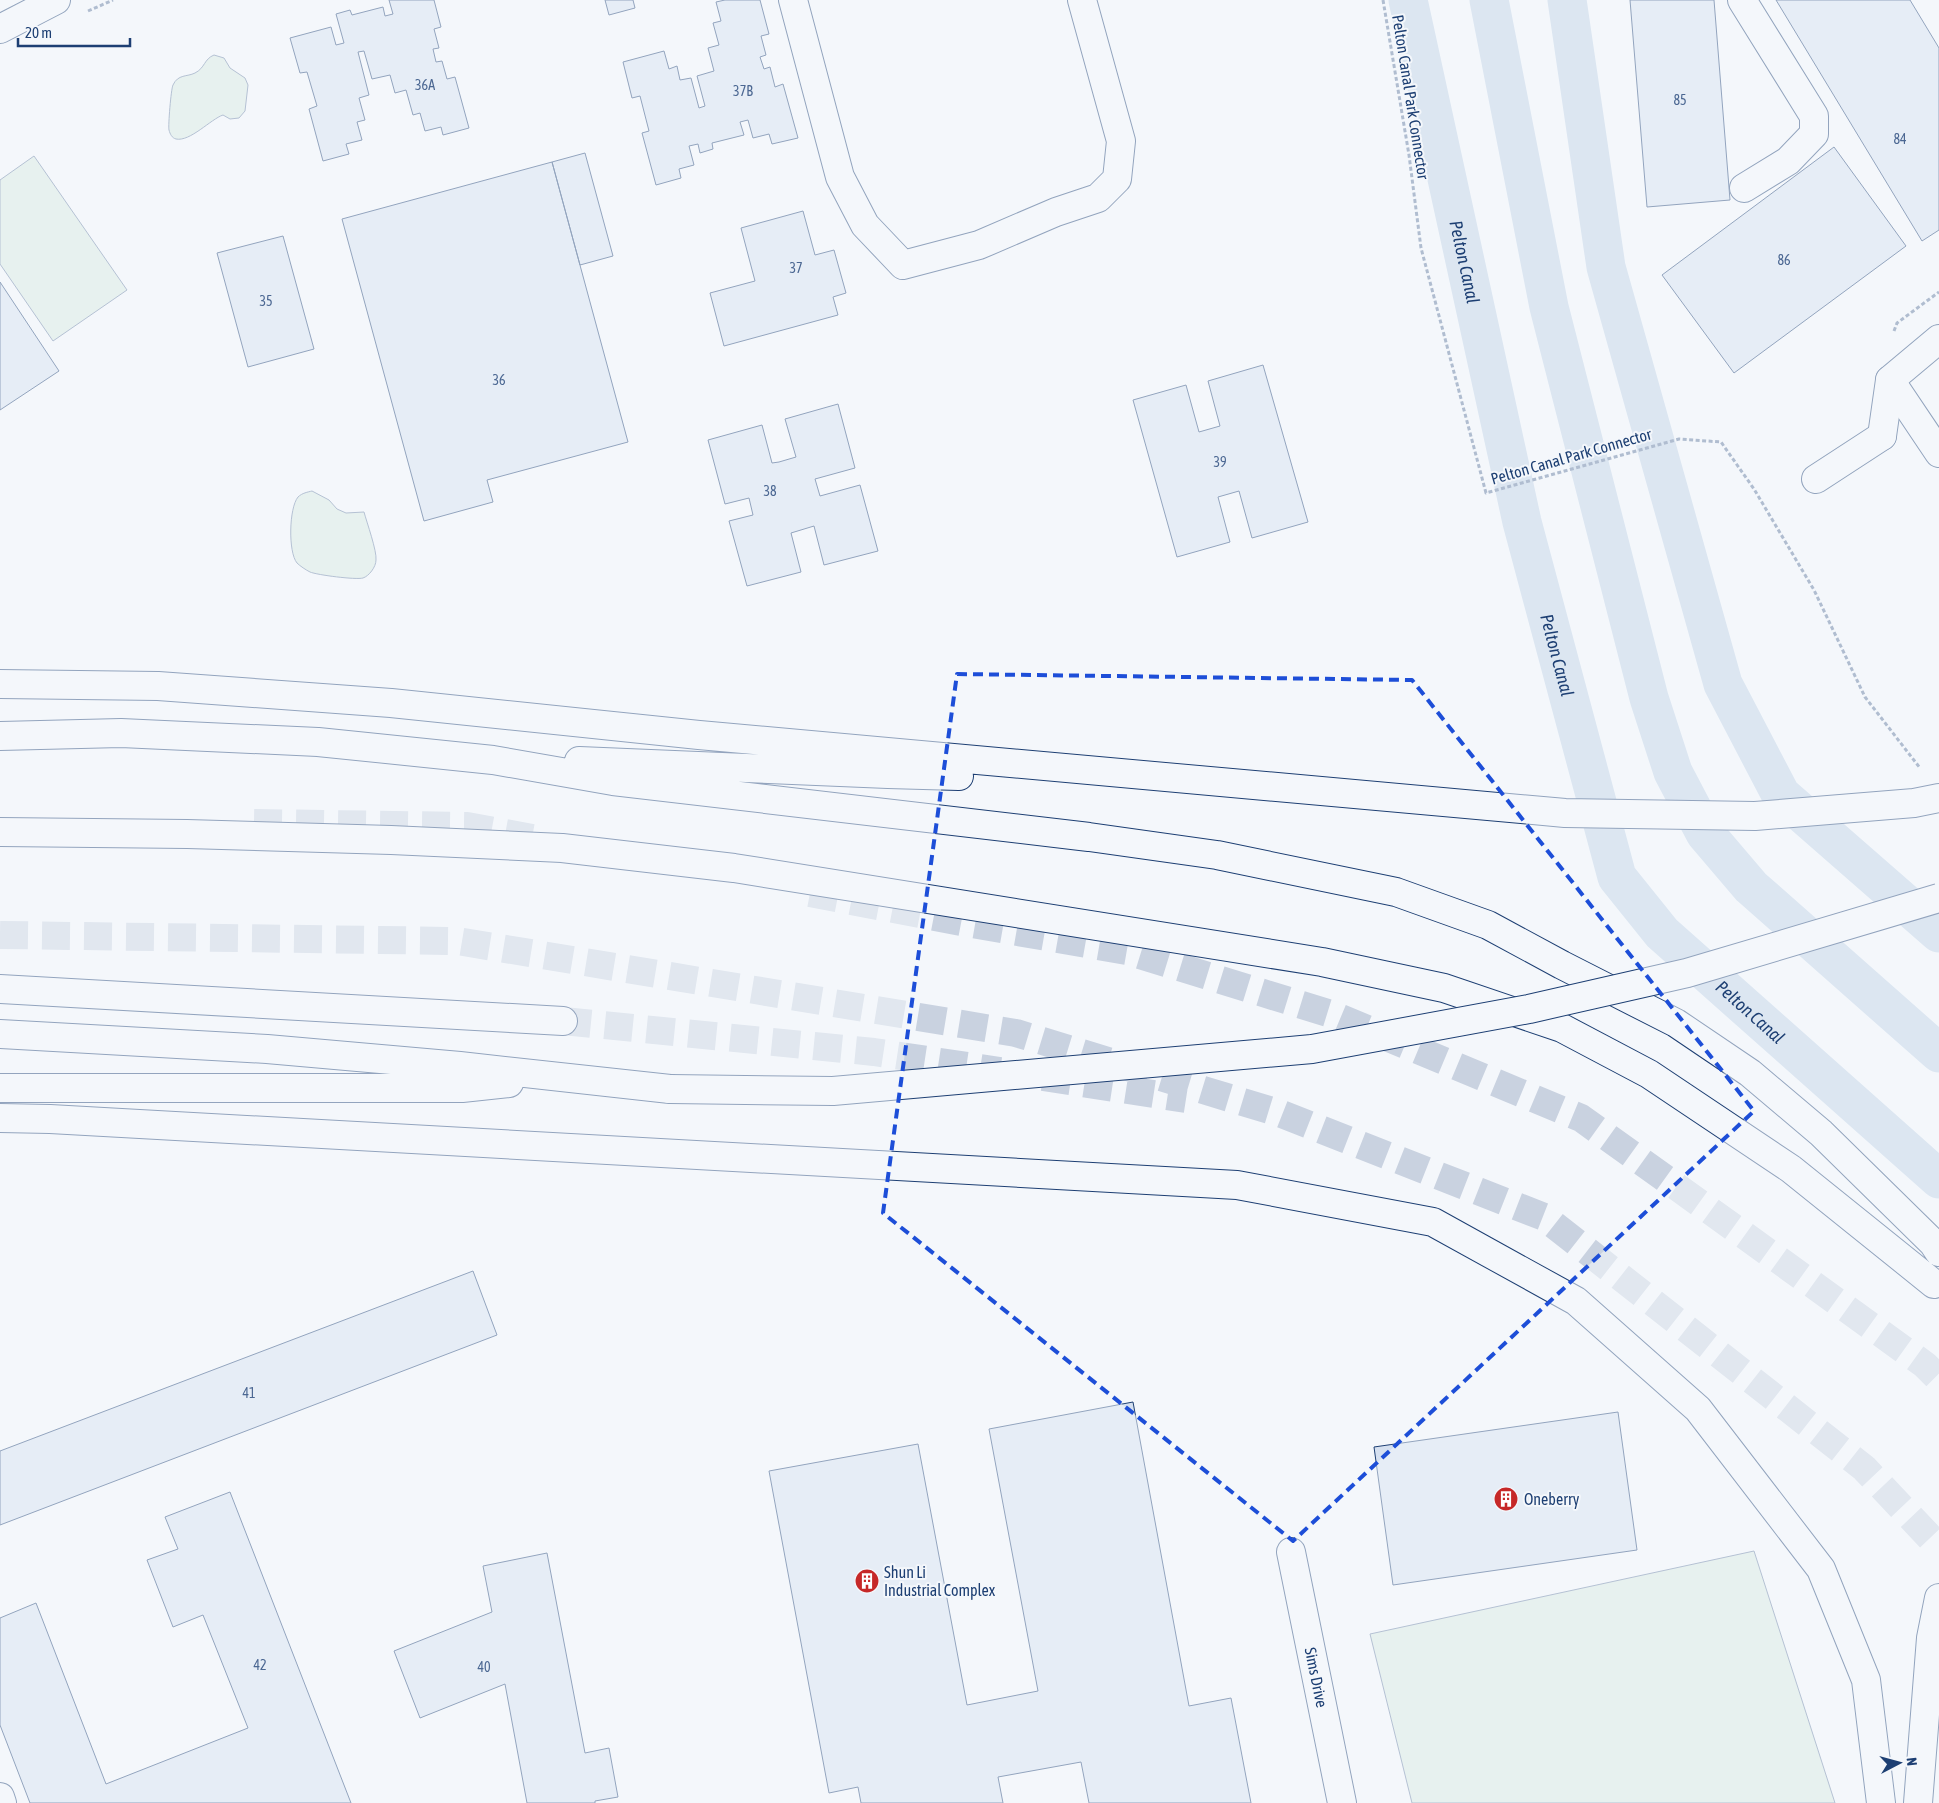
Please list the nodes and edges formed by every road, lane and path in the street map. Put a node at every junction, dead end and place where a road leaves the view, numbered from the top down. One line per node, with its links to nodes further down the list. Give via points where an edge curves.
1 (56, 0): 6 (main road)
2 (793, 0): 3 (main road, via 840,177 865,225 903,265 979,245 1098,198 1117,179 1121,141)
3 (1082, 0)
4 (1383, 0): 16 (path, Pelton Canal Park Connector, via 1421,248 1486,493 1678,439 1721,442 1754,489 1814,590 1865,697)
5 (1742, 0): 7 (main road, via 1814,116 1814,134 1788,161)
6 (0, 29)
7 (1744, 188)
8 (1939, 339): 9 (main road)
9 (1890, 380): 10 (main road); 11 (main road)
10 (1882, 436): 11 (main road); 12 (main road)
11 (1936, 441)
12 (1816, 479)
13 (0, 684): 17 (main road, via 158,686 392,703)
14 (0, 736): 15 (main road, via 121,733 308,742)
15 (493, 760): 17 (main road, via 611,761 888,774); 27 (main road, via 613,781 1218,855 1396,892 1488,926 1676,1022 1750,1073 1821,1133)
16 (1922, 771)
17 (1185, 780): 18 (main road, via 1565,813 1755,816 1914,803)
18 (1939, 798)
19 (0, 832): 28 (main road, via 187,834 562,848 734,868 1322,962 1444,988 1562,1028 1648,1074 1791,1169)
20 (1939, 898): 24 (main road, bridge, via 1687,973 1529,1009 1312,1049 833,1091 670,1089)
21 (0, 989): 22 (main road)
22 (563, 1022)
23 (0, 1034): 24 (main road, via 267,1049)
24 (561, 1078): 25 (main road, via 462,1088)
25 (0, 1088)
26 (0, 1118): 34 (main road, via 1237,1185 1433,1222 1576,1301 1698,1409 1821,1569 1866,1680)
27 (1939, 1252)
28 (1934, 1284)
29 (1291, 1552): 33 (main road, Sims Drive)
30 (1939, 1598): 35 (main road, via 1931,1638)
31 (0, 1797): 32 (main road)
32 (2, 1803)
33 (1342, 1803)
34 (1881, 1803)
35 (1918, 1803)

